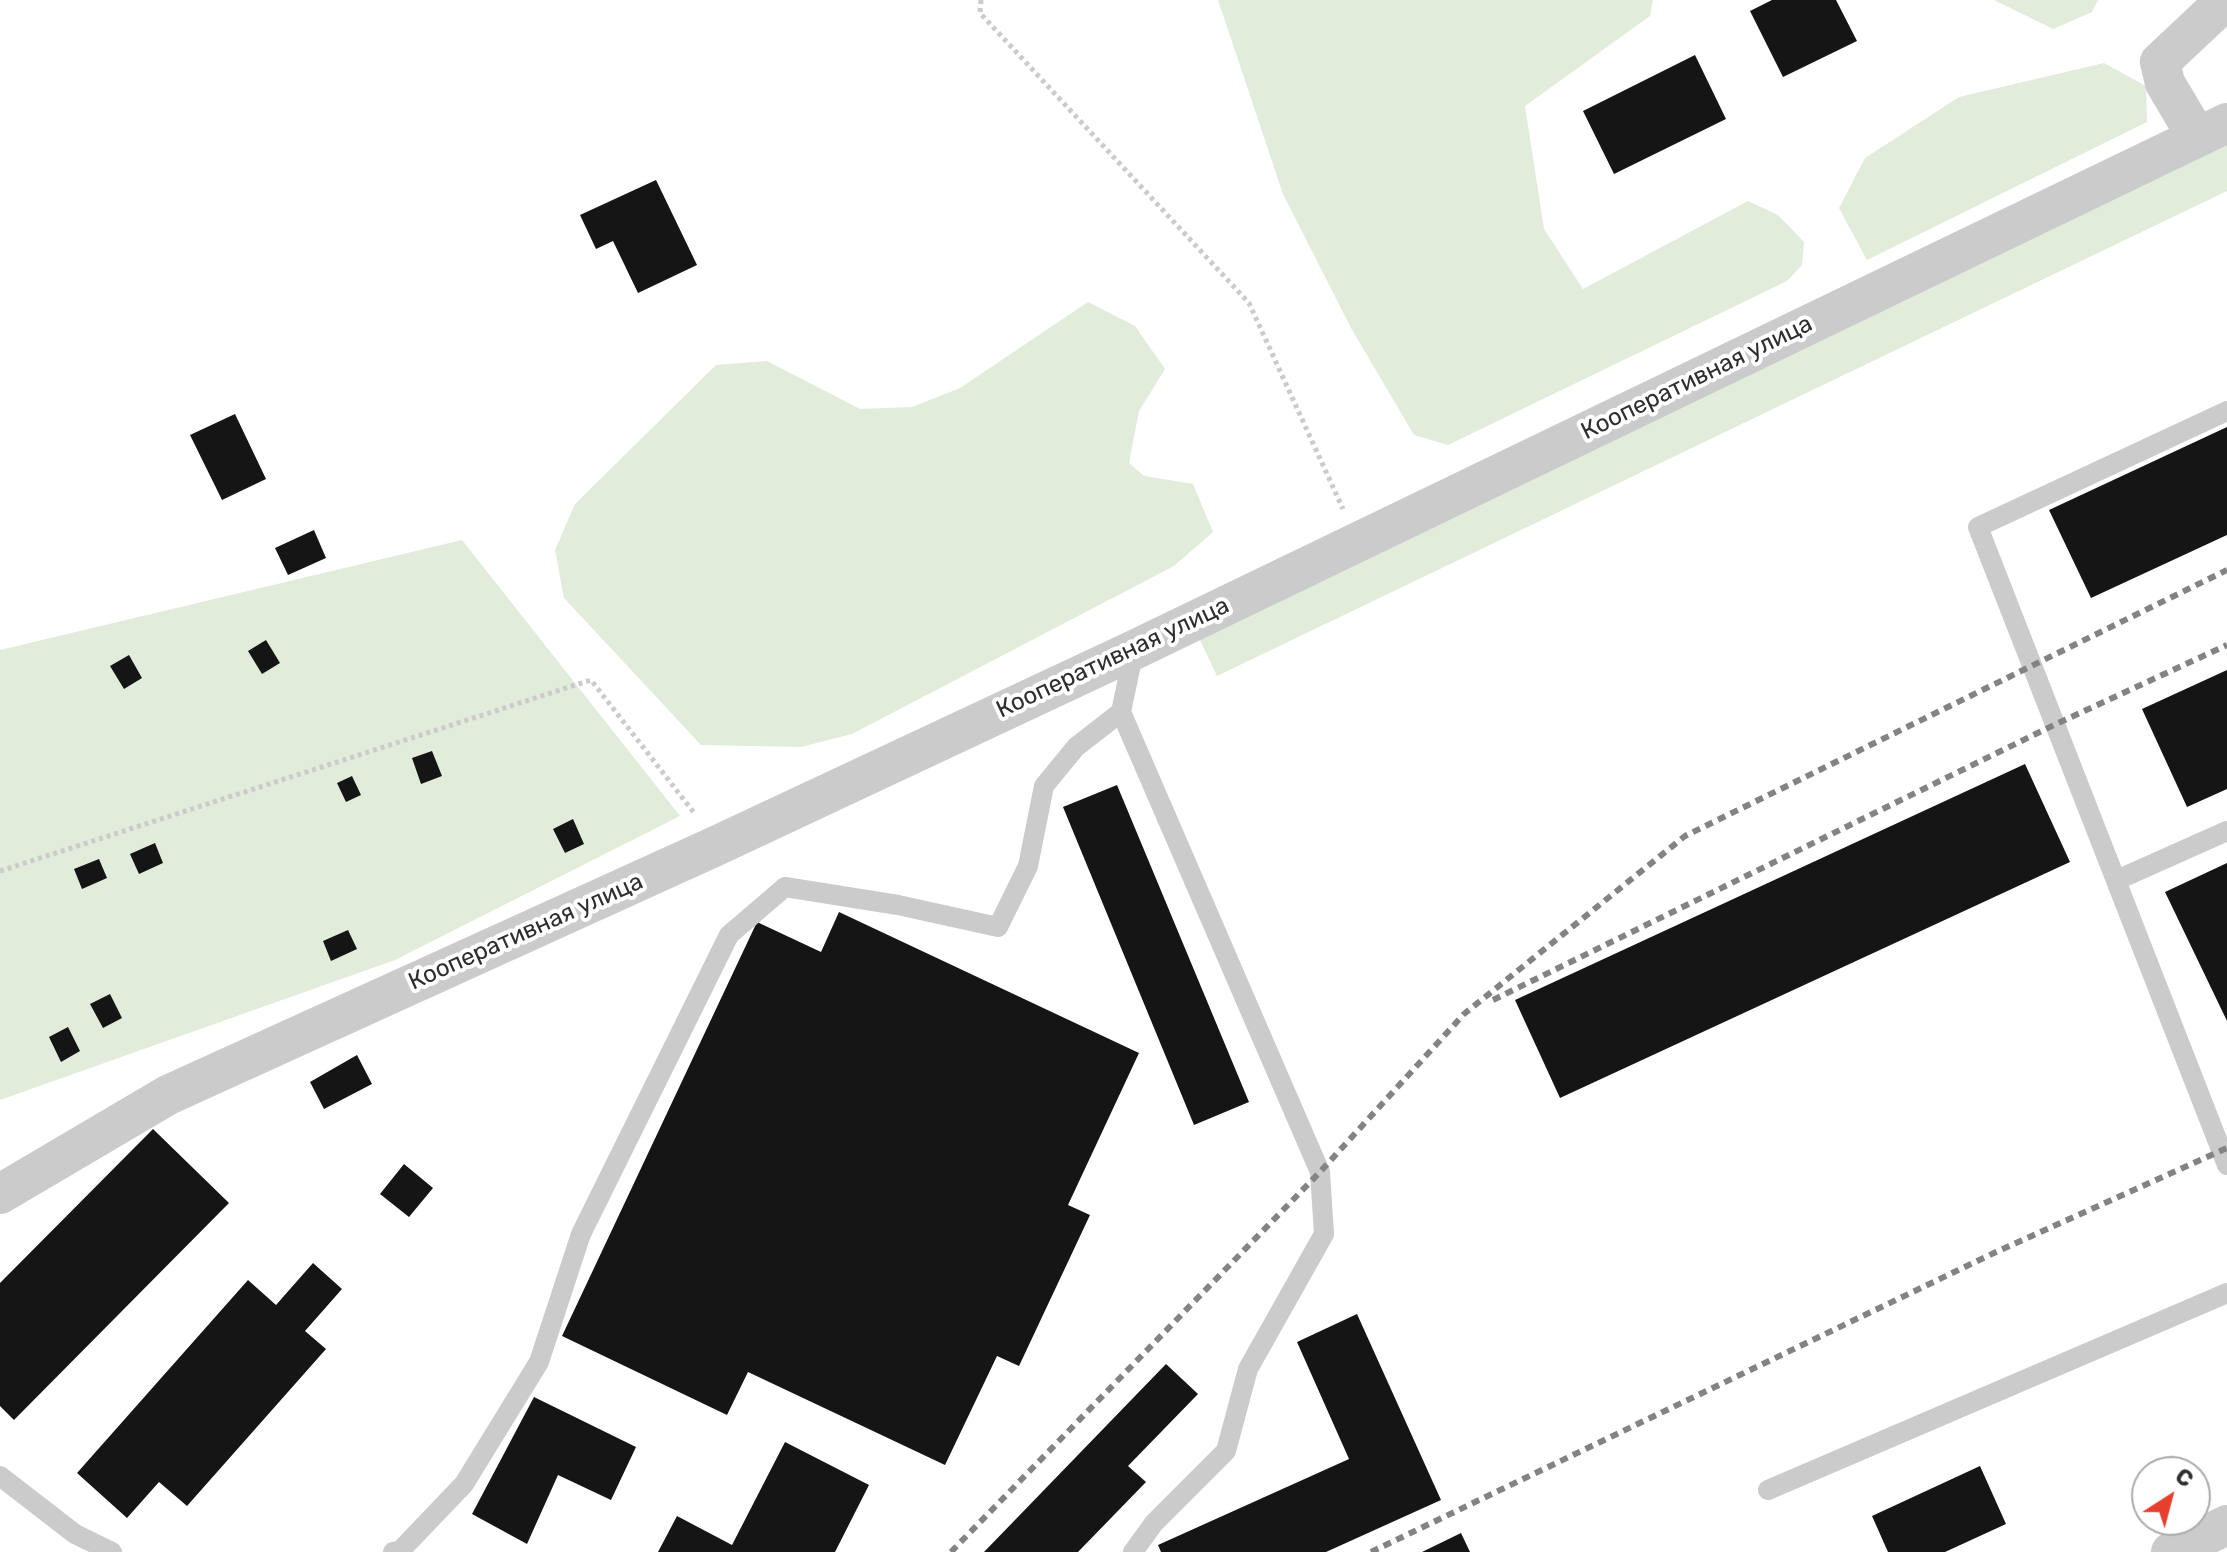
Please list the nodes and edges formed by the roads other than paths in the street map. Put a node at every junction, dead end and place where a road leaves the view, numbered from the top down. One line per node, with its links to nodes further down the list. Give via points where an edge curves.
1 (2226, 0): 2 (street, via 2160,62 2165,83)
2 (2212, 130): 4 (street, Кооперативная улица)
3 (2227, 411): 7 (lane, via 1978,527)
4 (1134, 650): 5 (lane); 9 (street, Кооперативная улица, via 168,1095)
5 (1121, 712): 15 (lane, via 1076,747 1044,786 1028,866 998,927 785,887 729,935 581,1234 539,1362 464,1484 400,1551); 16 (lane, via 1320,1172 1324,1234 1248,1369 1226,1451 1154,1523)
6 (2227, 831): 7 (lane)
7 (2117, 880): 8 (lane)
8 (2227, 1165)
9 (0, 1194)
10 (2227, 1293): 12 (lane)
11 (0, 1476): 14 (lane, via 75,1534)
12 (1768, 1490)
13 (2227, 1525): 17 (street)
14 (112, 1552)
15 (393, 1552)
16 (1133, 1552)
17 (2171, 1552)

